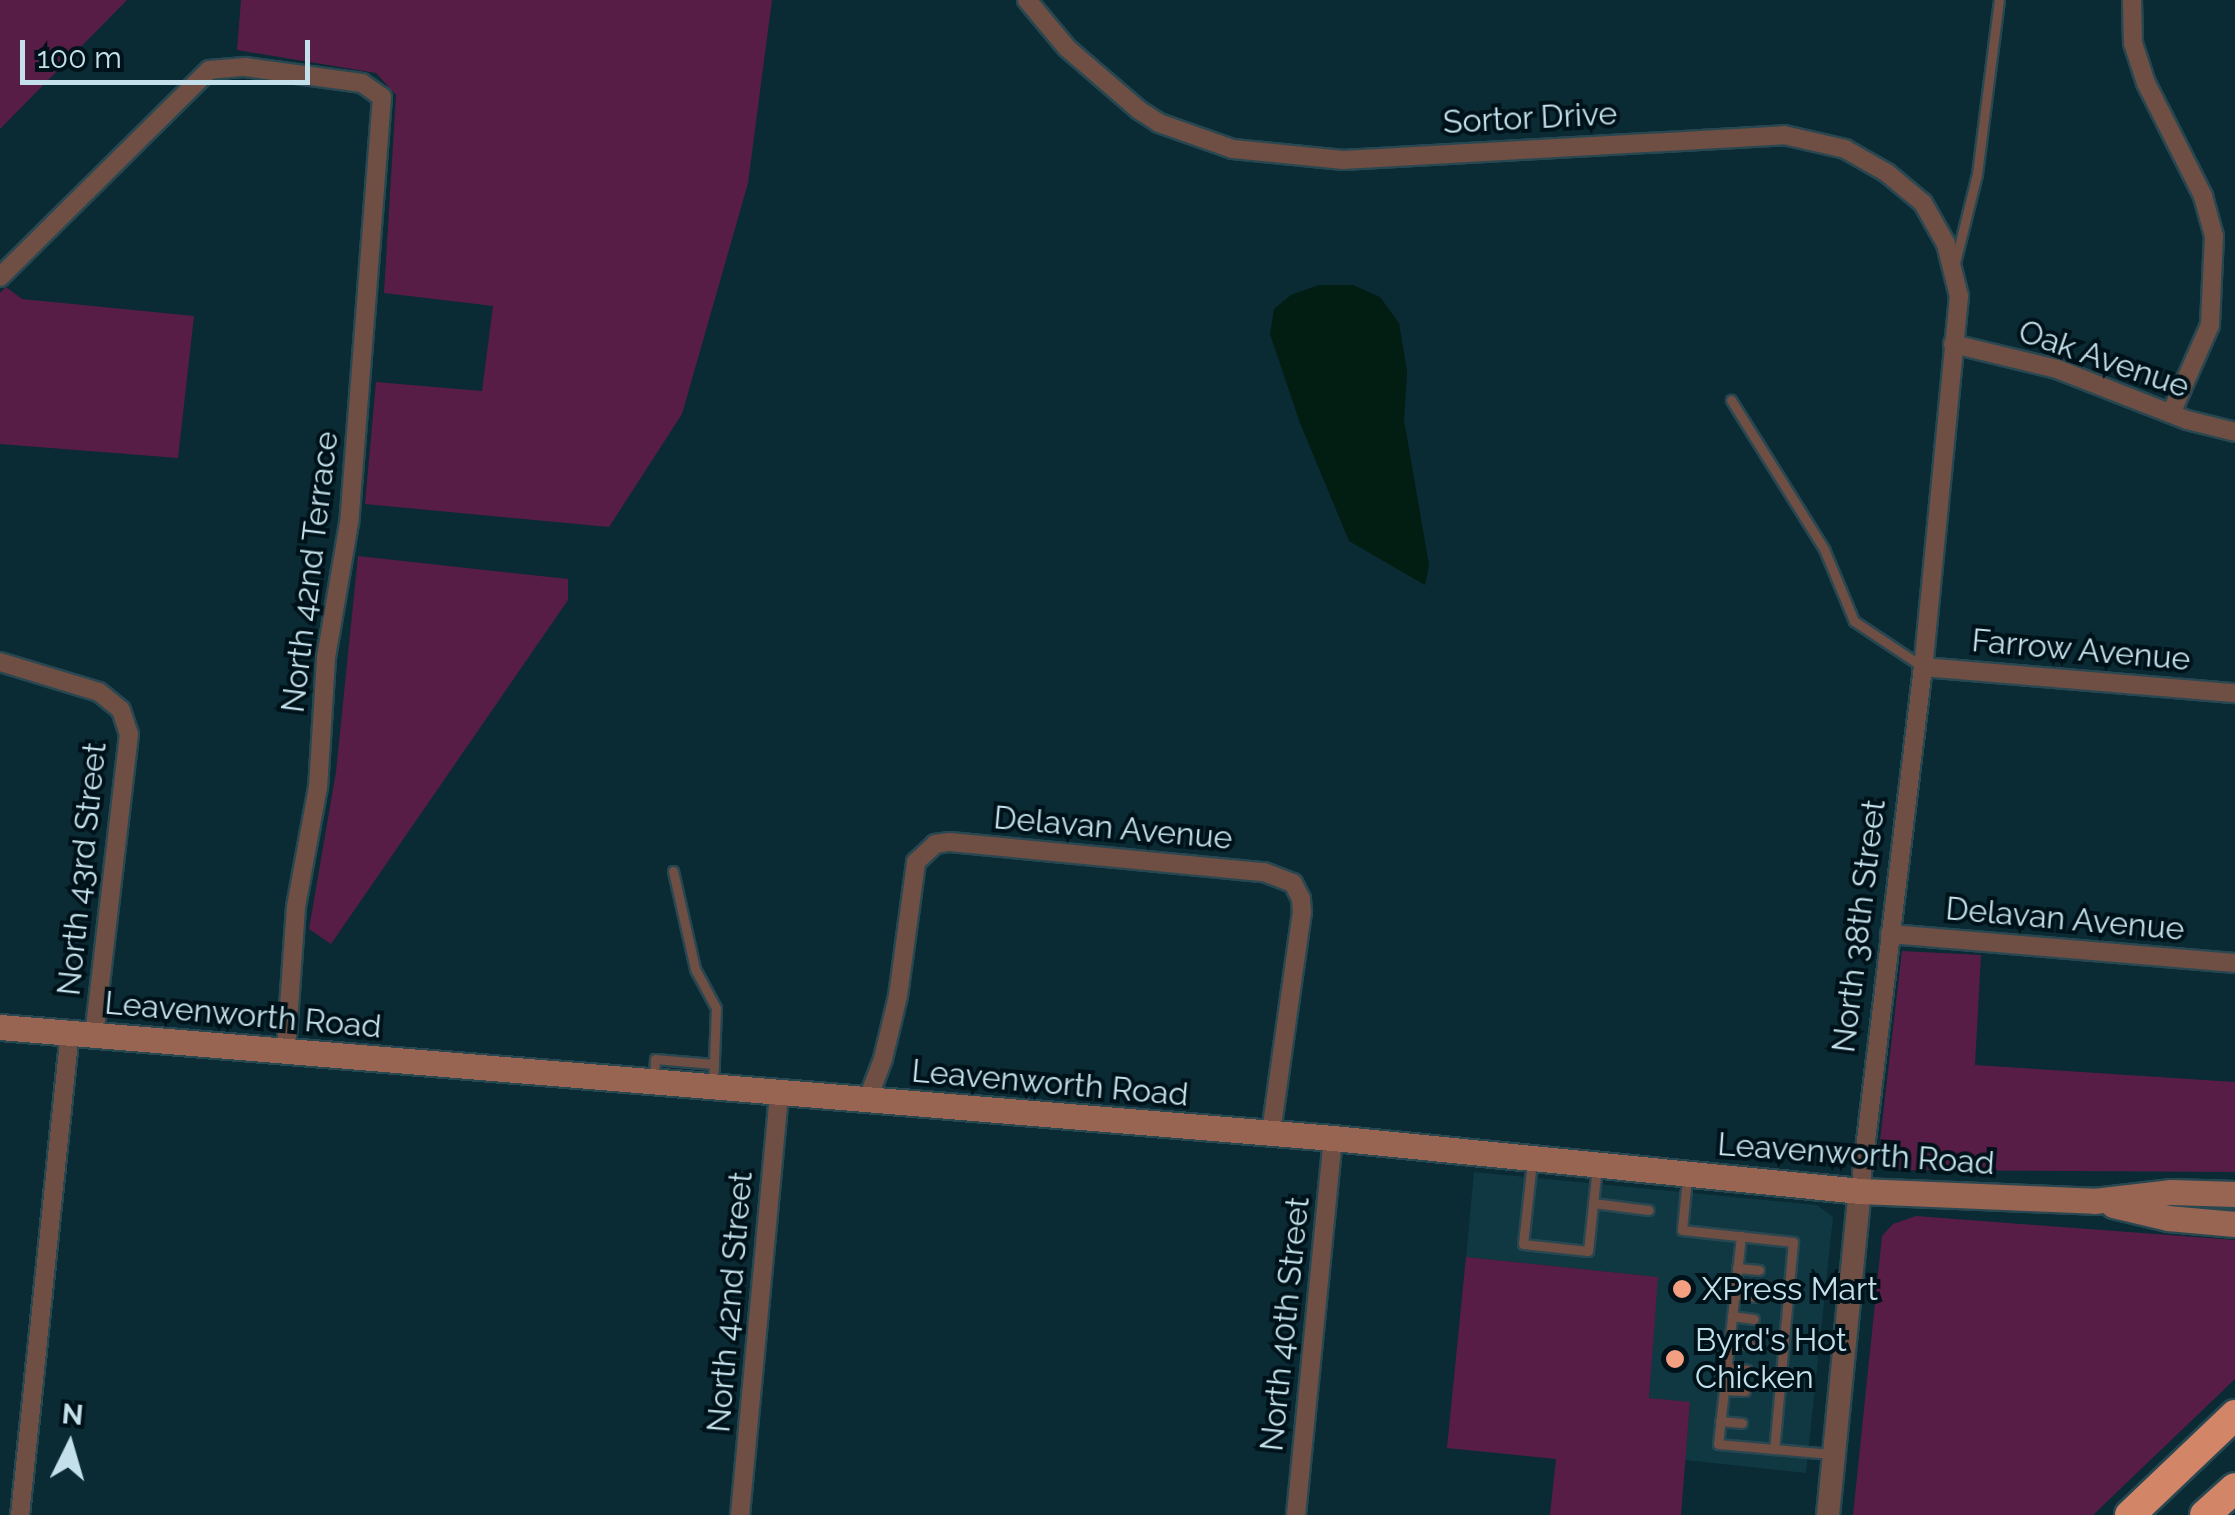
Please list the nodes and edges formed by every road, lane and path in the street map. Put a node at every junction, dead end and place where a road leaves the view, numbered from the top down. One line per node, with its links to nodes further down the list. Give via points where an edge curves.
1 (1027, 0): 4 (street, Sortor Drive, via 1067,48 1139,110 1195,136 1263,154 1343,160 1784,135 1823,142 1877,167 1923,203)
2 (1998, 0): 4 (lane, via 1977,174)
3 (2132, 0): 8 (street, via 2133,43 2146,82 2203,196 2214,236 2210,325)
4 (1954, 270): 6 (street, Sortor Drive, via 1959,296)
5 (0, 277): 18 (street, North 42nd Terrace, via 209,70 244,67 362,83 382,97 349,524 326,658 318,787 296,907)
6 (1953, 344): 8 (street, Oak Avenue, via 2057,369); 11 (street, North 38th Street)
7 (1730, 400): 11 (lane, via 1824,550 1854,620)
8 (2172, 411): 9 (street, Oak Avenue)
9 (2235, 432)
10 (0, 662): 17 (street, North 43rd Street, via 99,692 120,710 129,734)
11 (1923, 667): 12 (street, Farrow Avenue); 14 (street, North 38th Street)
12 (2235, 694)
13 (673, 871): 19 (lane, via 695,969 716,1008)
14 (1890, 934): 15 (street, Delavan Avenue); 27 (street, North 38th Street)
15 (2235, 963)
16 (0, 1027): 17 (main road, Leavenworth Road)
17 (82, 1034): 18 (main road, Leavenworth Road); 60 (street, North 43rd Street)
18 (286, 1052): 19 (main road, Leavenworth Road, via 654,1083)
19 (714, 1076): 20 (main road, Leavenworth Road)
20 (779, 1094): 21 (main road, Leavenworth Road); 61 (street, North 42nd Street)
21 (866, 1101): 22 (main road, Leavenworth Road); 22 (street, Delavan Avenue, via 898,996 916,862 935,844 969,844 1264,872 1292,884 1302,912)
22 (1271, 1133): 23 (main road, Leavenworth Road)
23 (1334, 1138): 24 (main road, Leavenworth Road); 62 (street, North 40th Street)
24 (1532, 1158): 25 (main road, Leavenworth Road); 30 (lane, via 1523,1244 1588,1251)
25 (1597, 1164): 26 (main road, Leavenworth Road); 30 (lane)
26 (1687, 1174): 27 (main road, Leavenworth Road); 33 (lane, via 1682,1230)
27 (1860, 1191): 29 (main road, Leavenworth Road); 58 (street, North 38th Street)
28 (2235, 1194): 29 (main road, Leavenworth Road)
29 (2094, 1200): 32 (main road, Leavenworth Road, via 2168,1218)
30 (1593, 1203): 31 (lane)
31 (1649, 1210)
32 (2235, 1224)
33 (1741, 1236): 34 (lane); 41 (lane, via 1793,1242 1784,1273)
34 (1737, 1268): 35 (lane); 36 (lane)
35 (1759, 1270)
36 (1734, 1294): 37 (lane); 38 (lane)
37 (1756, 1297)
38 (1732, 1316): 39 (lane); 42 (lane)
39 (1754, 1319)
40 (1774, 1321): 41 (lane)
41 (1786, 1322): 45 (lane)
42 (1729, 1342): 43 (lane); 46 (lane)
43 (1751, 1345)
44 (1772, 1347): 45 (lane)
45 (1784, 1348): 49 (lane)
46 (1726, 1368): 47 (lane); 50 (lane)
47 (1747, 1370)
48 (1768, 1372): 49 (lane)
49 (1781, 1374): 56 (lane, via 1773,1394)
50 (1724, 1390): 51 (lane); 53 (lane)
51 (1745, 1391)
52 (2235, 1415): 64 (highway)
53 (1720, 1421): 54 (lane); 57 (lane, via 1718,1444)
54 (1742, 1423)
55 (1762, 1425): 56 (lane)
56 (1776, 1426): 57 (lane)
57 (1774, 1449): 58 (lane)
58 (1834, 1454): 63 (street, North 38th Street)
59 (2235, 1488): 65 (highway)
60 (20, 1515)
61 (740, 1515)
62 (1296, 1515)
63 (1828, 1515)
64 (2130, 1515)
65 (2206, 1515)

